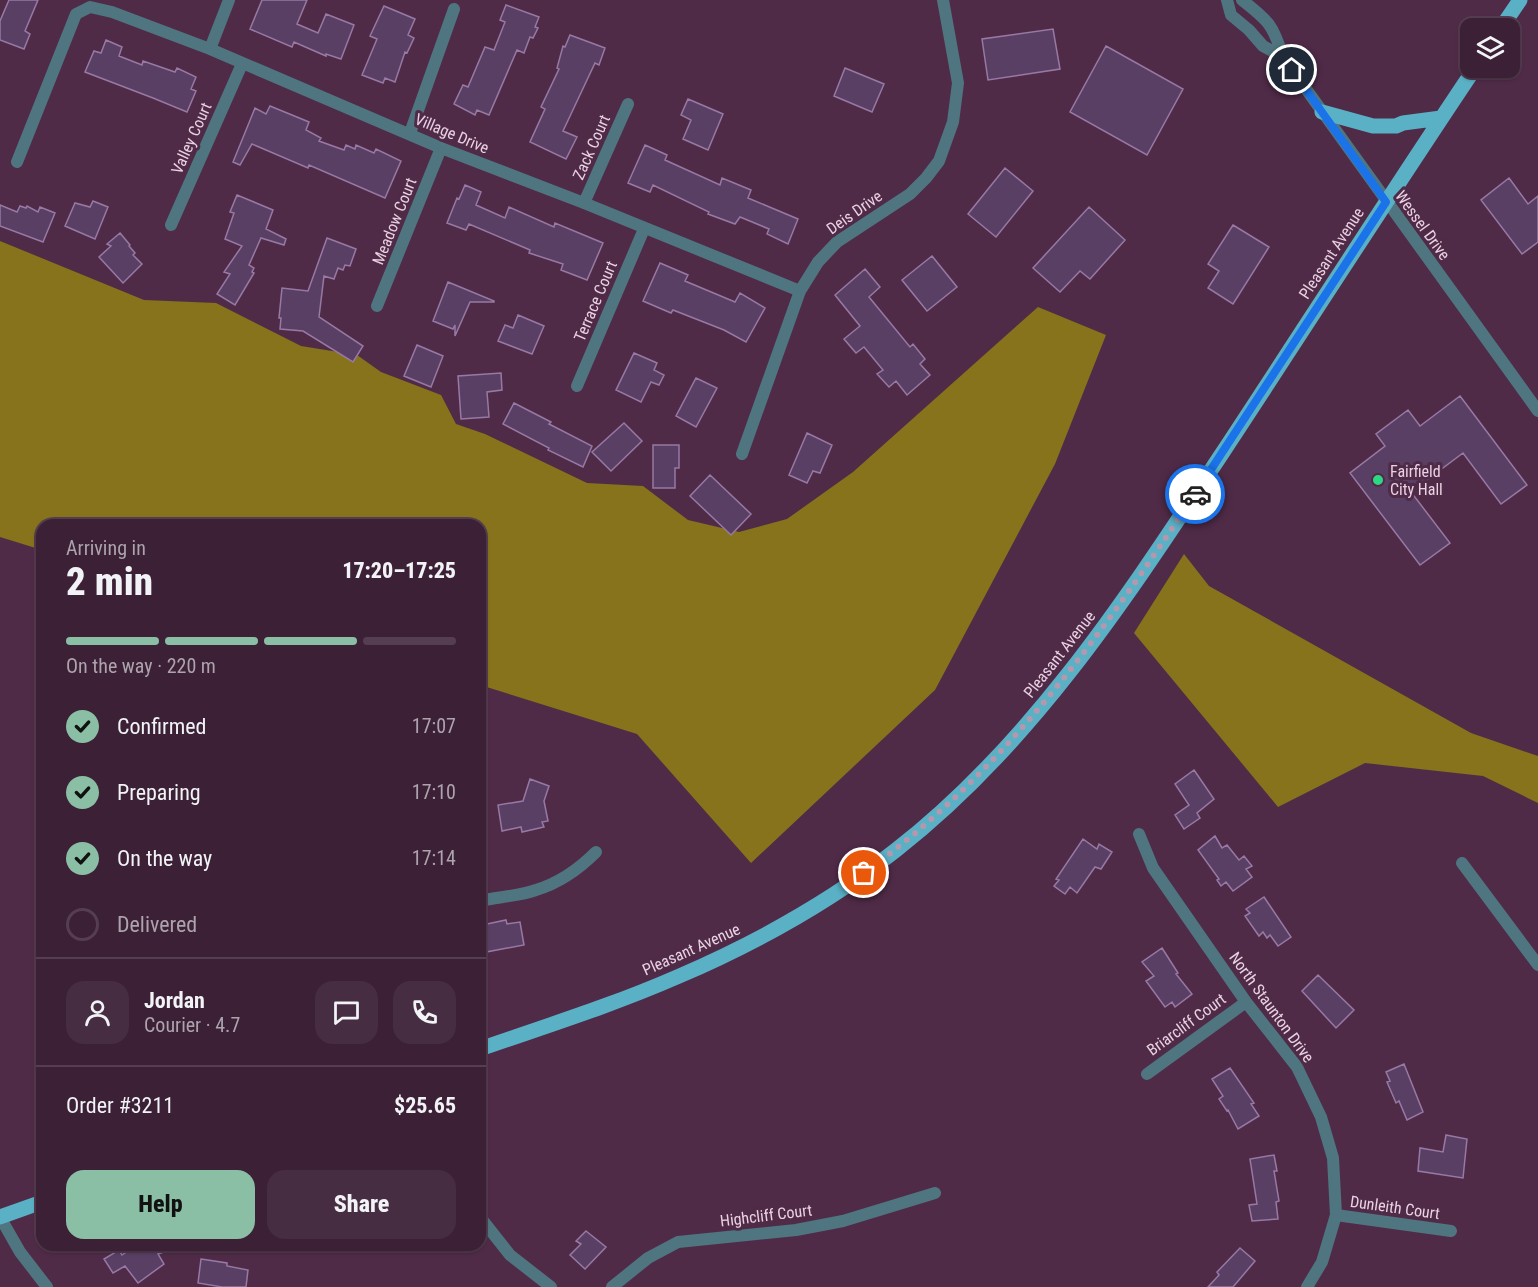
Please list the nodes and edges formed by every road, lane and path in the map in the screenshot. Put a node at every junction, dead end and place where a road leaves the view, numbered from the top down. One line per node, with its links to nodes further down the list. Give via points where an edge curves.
1 (229, 0): 8 (street)
2 (943, 0): 22 (street, Deis Drive, via 957,82 953,122 939,161 910,194 837,242 818,262)
3 (1227, 0): 9 (street, Wessel Drive, via 1231,15 1263,46)
4 (1242, 0): 9 (street, Wessel Drive, via 1275,31)
5 (1520, 0): 7 (main road)
6 (454, 9): 15 (street)
7 (1508, 18)
8 (210, 49): 10 (street, Village Drive); 17 (street, Village Drive, via 112,12 90,7 76,14)
9 (1283, 57): 13 (street, Wessel Drive)
10 (242, 64): 15 (street, Village Drive); 20 (street, Valley Court)
11 (1468, 78): 14 (main road, Pleasant Avenue)
12 (628, 104): 19 (street, Zack Court)
13 (1322, 112): 14 (main road, via 1373,126); 18 (street, Wessel Drive)
14 (1441, 118): 18 (main road, Pleasant Avenue)
15 (410, 133): 16 (street, Village Drive)
16 (441, 148): 19 (street, Village Drive); 23 (street, Meadow Court)
17 (17, 162)
18 (1386, 202): 25 (street, Wessel Drive); 33 (main road, Pleasant Avenue, via 1118,608 1048,699 957,797 895,851 832,895 740,948 677,978)
19 (584, 203): 21 (street, Village Drive)
20 (171, 225)
21 (644, 229): 22 (street, Village Drive); 24 (street, Terrace Court)
22 (800, 291): 26 (street, Deis Drive)
23 (377, 306)
24 (577, 386)
25 (1538, 411)
26 (742, 454)
27 (1139, 834): 32 (street, North Staunton Drive, via 1153,868)
28 (596, 852): 30 (street, via 571,873 536,890)
29 (1462, 863): 31 (street)
30 (486, 900)
31 (1538, 965)
32 (1246, 1002): 34 (street, Briarcliff Court); 37 (street, North Staunton Drive, via 1297,1067 1321,1117 1333,1158)
33 (486, 1047)
34 (1147, 1074)
35 (935, 1193): 43 (street, Highcliff Court, via 843,1221 796,1230 678,1242 648,1258)
36 (36, 1204): 38 (main road)
37 (1336, 1215): 40 (street, Dunleith Court); 44 (street, North Staunton Drive, via 1322,1262)
38 (0, 1217): 41 (street)
39 (486, 1225): 42 (street, via 510,1255)
40 (1451, 1231)
41 (46, 1287)
42 (551, 1287)
43 (612, 1287)
44 (1307, 1287)

